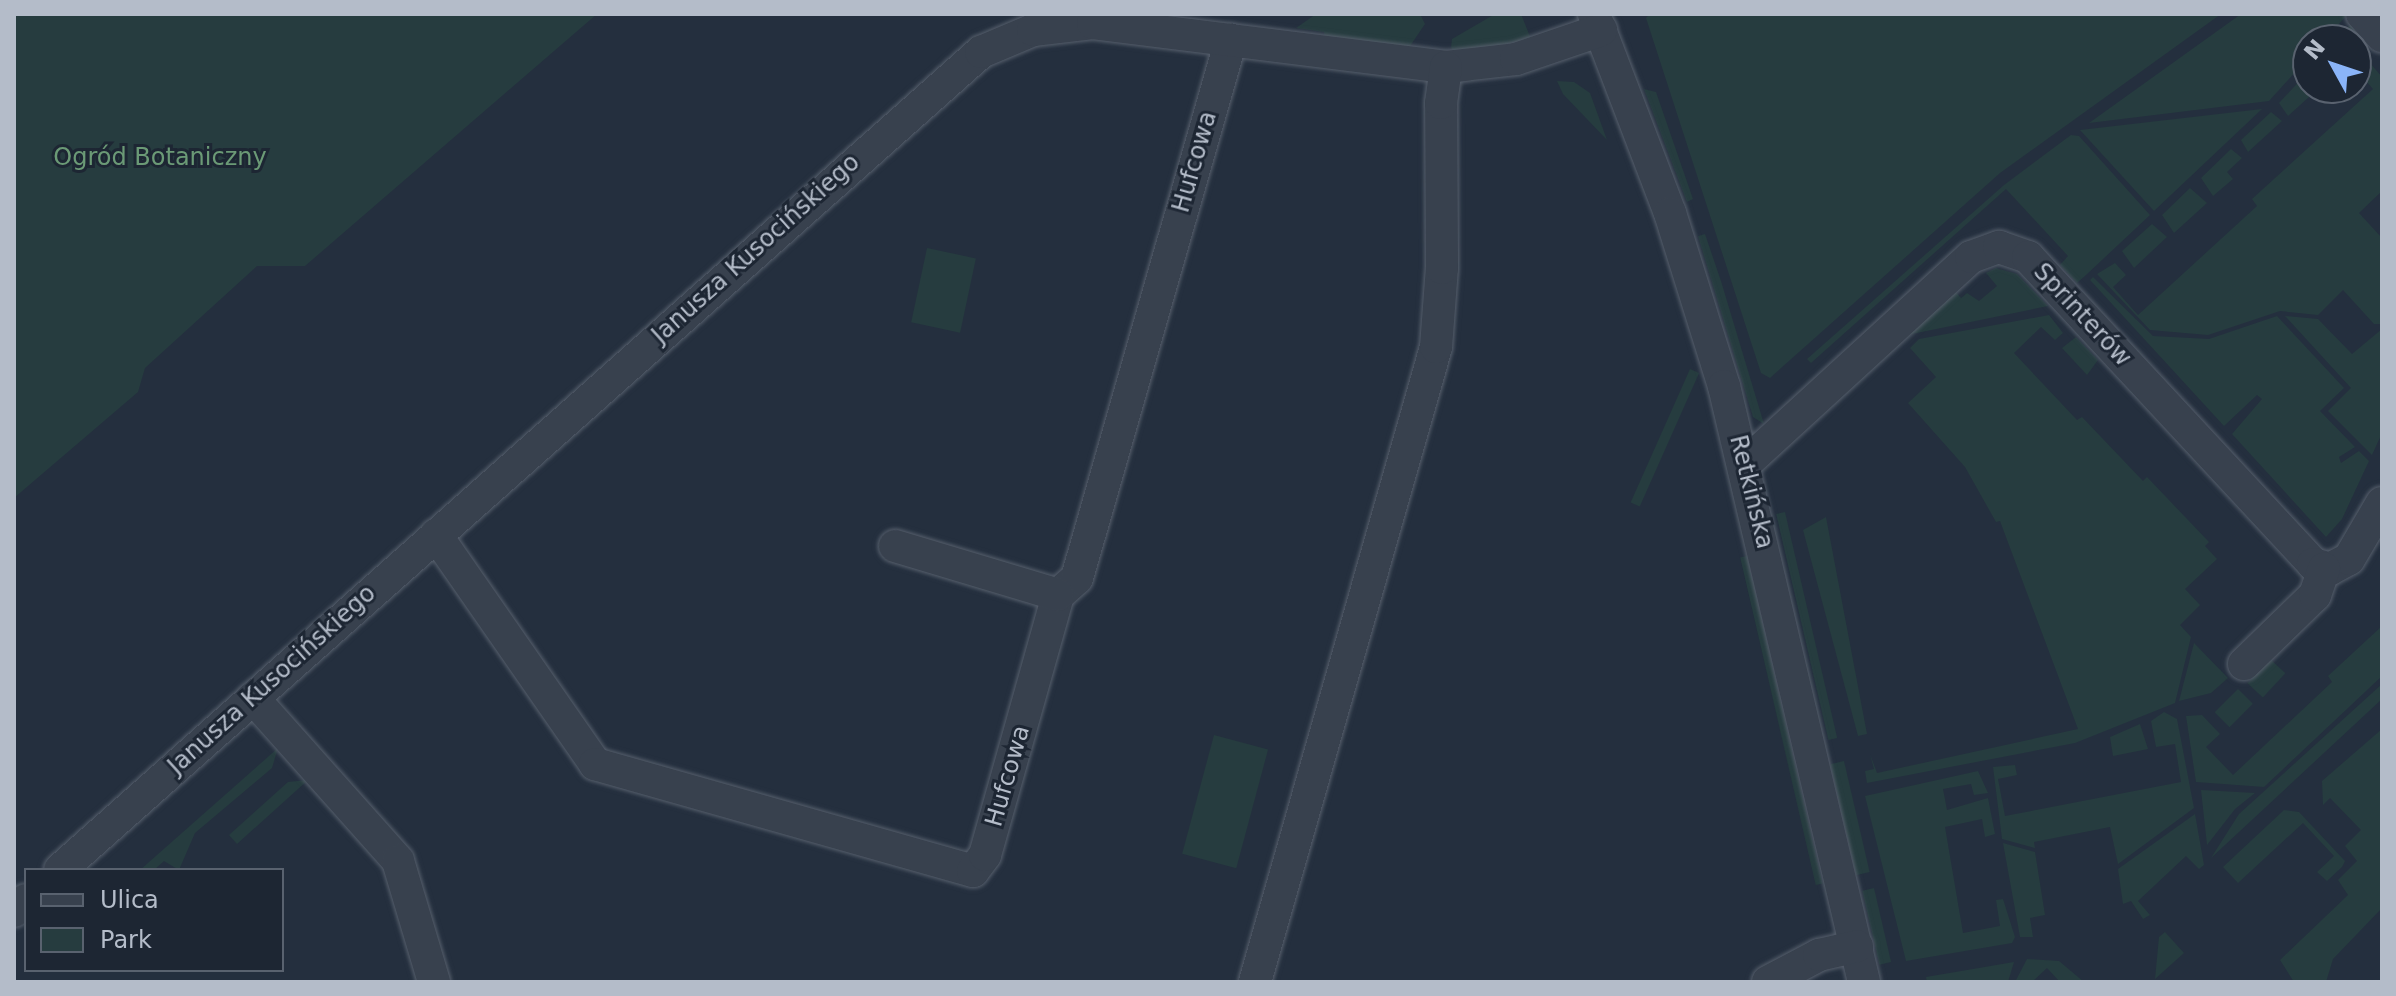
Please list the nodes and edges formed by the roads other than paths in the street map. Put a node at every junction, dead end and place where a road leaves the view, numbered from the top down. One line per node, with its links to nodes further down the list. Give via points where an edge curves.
1 (2362, 14): 3 (street)
2 (1598, 22): 5 (street, Janusza Kusocińskiego, via 1516,59); 6 (street, Retkińska, via 1673,224)
3 (2382, 36)
4 (1231, 40): 5 (street, Janusza Kusocińskiego); 8 (street, Janusza Kusocińskiego, via 1074,23 1033,30 981,52); 11 (street, Hufcowa, via 1077,578)
5 (1446, 67): 17 (street, via 1436,347)
6 (1745, 464): 10 (street, Sprinterów, via 1971,257 2008,248 2028,257 2304,555); 15 (street, Retkińska)
7 (2382, 503): 10 (street, via 2349,559)
8 (436, 535): 11 (street, Hufcowa, via 595,764 963,872 973,871 985,855); 13 (street, Janusza Kusocińskiego)
9 (895, 546): 11 (street)
10 (2324, 569): 12 (street, via 2315,595)
11 (1058, 595)
12 (2244, 664)
13 (253, 698): 14 (street, Janusza Kusocińskiego); 16 (street, via 398,861)
14 (62, 868)
15 (1857, 946): 18 (street, via 1819,955); 19 (street, Retkińska)
16 (434, 982)
17 (1255, 982)
18 (1768, 982)
19 (1864, 982)

